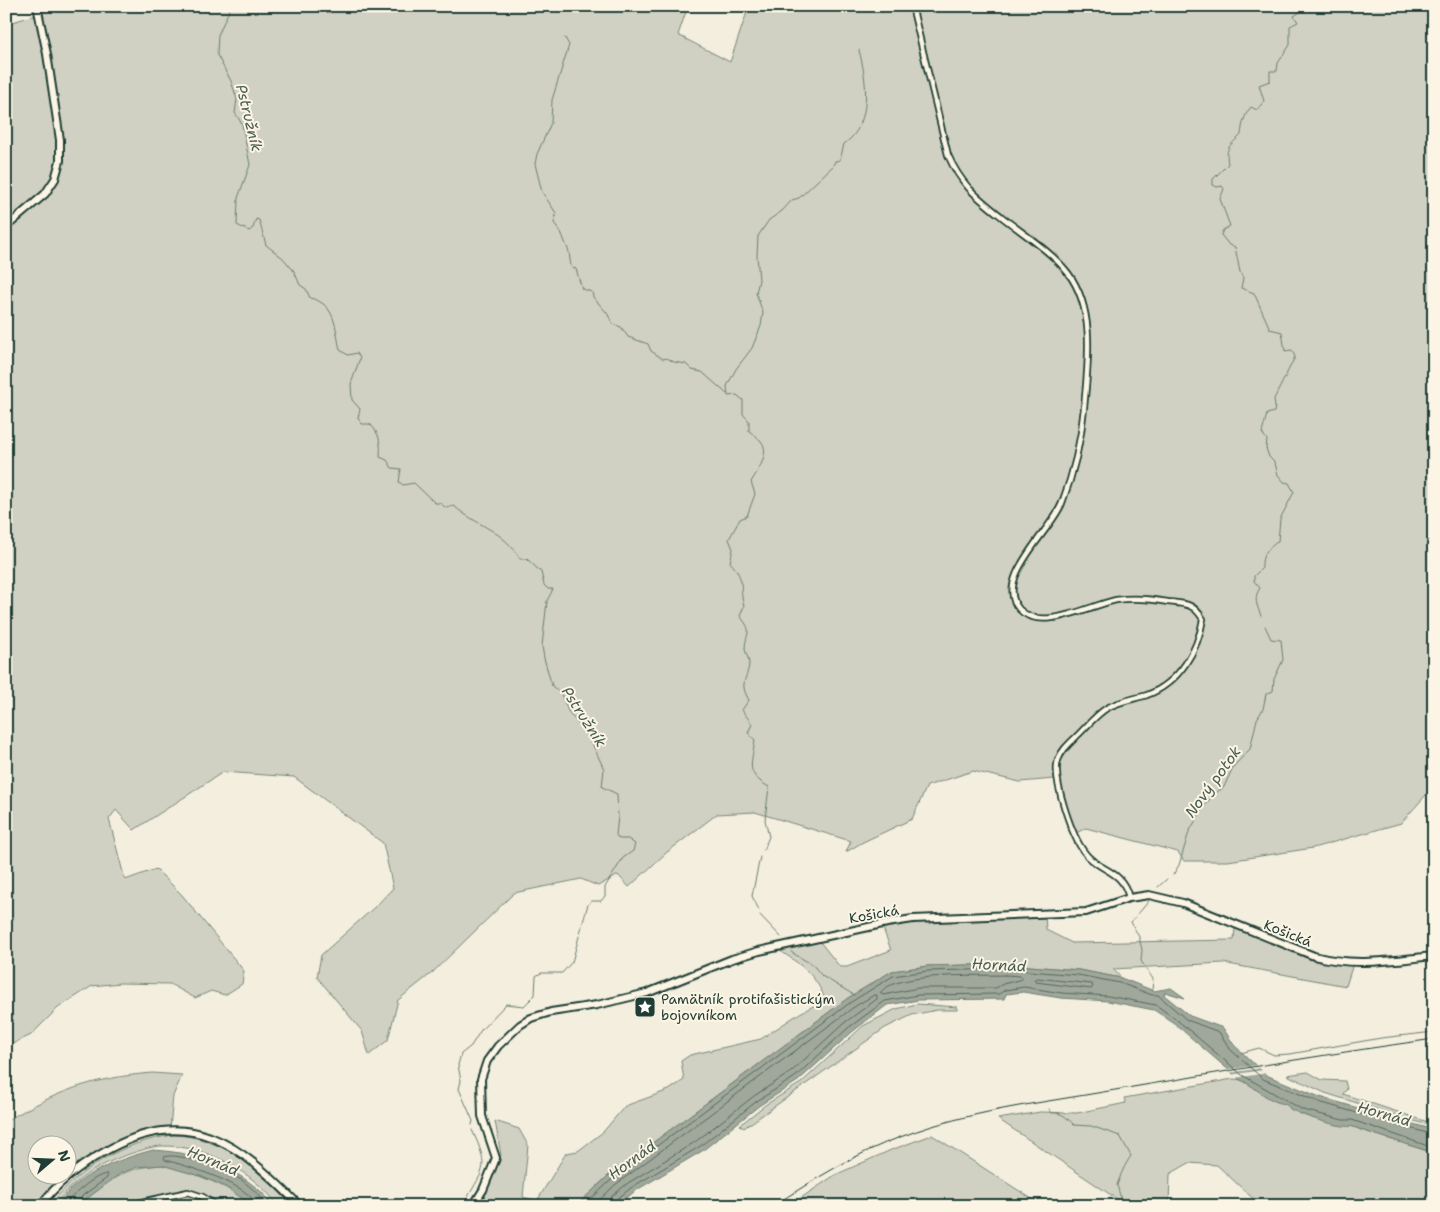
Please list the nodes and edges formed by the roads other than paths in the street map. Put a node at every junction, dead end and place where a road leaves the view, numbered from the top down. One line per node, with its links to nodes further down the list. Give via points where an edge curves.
1 (36, 6): 3 (street, via 47,54 60,140 60,162 55,179 45,194)
2 (912, 6): 4 (street, via 948,155 956,172 965,186 1067,271 1084,306 1087,350 1079,450 1061,506 1017,571 1013,585 1019,608 1031,617 1045,618 1067,615 1115,600 1148,599 1189,605 1197,609 1203,619 1196,649 1182,670 1150,694 1108,708 1066,746 1056,770 1063,804 1084,853 1113,872 1121,880)
3 (6, 227)
4 (1129, 898): 5 (street, Košická, via 1152,895 1183,903 1314,956 1337,962 1363,963); 10 (street, Košická, via 1086,912 913,919 732,959 647,993 531,1018 516,1029 487,1061 480,1079 482,1116 496,1158)
5 (1434, 956)
6 (40, 1206): 9 (street, via 67,1176 99,1155 139,1135 170,1129 207,1135 239,1151 272,1177)
7 (124, 1206): 8 (street, via 188,1192)
8 (217, 1206)
9 (300, 1206)
10 (474, 1206)

